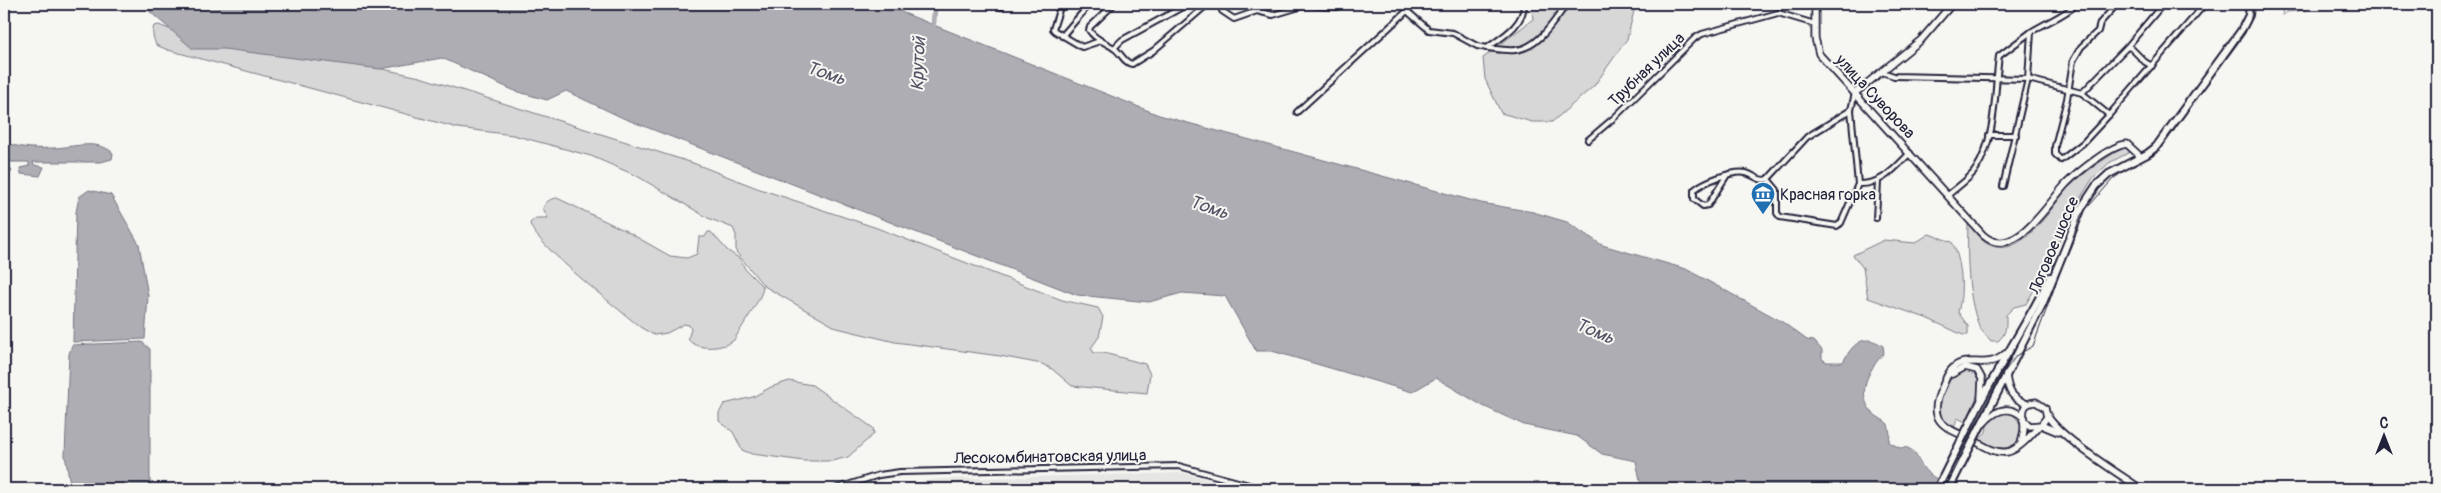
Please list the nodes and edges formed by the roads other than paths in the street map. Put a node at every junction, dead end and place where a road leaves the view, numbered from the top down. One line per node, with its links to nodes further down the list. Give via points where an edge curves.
1 (1061, 4): 20 (street, via 1054,29)
2 (1090, 4): 20 (street)
3 (1114, 4): 21 (street, via 1090,27 1091,34)
4 (1188, 4): 23 (street, via 1122,40)
5 (1207, 4): 23 (street, via 1136,64 1128,64)
6 (1220, 4): 17 (street, via 1222,11 1234,19 1257,11 1274,15 1306,5 1336,8)
7 (1348, 4): 17 (street)
8 (1524, 4): 24 (street, via 1519,22)
9 (1567, 4): 24 (street, via 1531,46 1515,50)
10 (1815, 4): 18 (main road, улица Суворова)
11 (1952, 4): 26 (main road, via 1921,40)
12 (2077, 4): 19 (street)
13 (2117, 4): 29 (street, via 2100,23 2098,31 2081,47 2074,61)
14 (2163, 4): 22 (street)
15 (2205, 4): 25 (street)
16 (2248, 4): 39 (main road, Логовое шоссе, via 2246,23 2230,47 2156,146)
17 (1341, 5)
18 (1815, 24): 30 (main road, улица Суворова, via 1819,54); 37 (street, Трубная улица, via 1778,13 1702,34)
19 (2031, 32): 27 (street, via 1999,56); 28 (street)
20 (1062, 36): 21 (street, via 1082,47)
21 (1100, 41): 23 (street)
22 (2127, 47): 25 (street); 31 (street)
23 (1114, 48)
24 (1487, 48): 33 (street, via 1453,33 1429,30 1407,11)
25 (2152, 66): 34 (street)
26 (1882, 72): 27 (street, via 1894,76); 30 (main road)
27 (1998, 78): 28 (street); 35 (street, via 1996,107)
28 (2028, 79): 29 (street); 36 (street)
29 (2069, 90): 31 (street); 34 (street, via 2055,146 2055,154 2061,160 2083,143)
30 (1855, 93): 32 (street); 38 (main road, улица Суворова)
31 (2082, 93): 34 (street)
32 (1851, 110): 41 (street, via 1807,137); 43 (street)
33 (1297, 112)
34 (2109, 115)
35 (1989, 135): 36 (street); 45 (street, via 1975,170)
36 (2016, 135): 44 (street)
37 (1588, 140)
38 (1910, 153): 42 (street); 45 (main road, улица Суворова)
39 (2140, 156): 45 (main road, улица Суворова, via 2127,144 2105,155 2066,184 2031,226 2007,242 1987,238); 47 (main road, Логовое шоссе, via 2106,172 2082,200 2040,297); 48 (main road, Логовое шоссе, via 2108,174 2082,207 2042,305)
40 (1727, 174): 40 (street, via 1708,205 1703,206 1694,200 1694,190 1698,186); 41 (street, via 1746,173)
41 (1768, 179): 43 (street, via 1777,190 1777,213 1780,217 1837,226)
42 (1878, 182): 43 (street); 46 (street)
43 (1858, 184)
44 (2004, 186)
45 (1948, 195)
46 (1876, 218)
47 (2009, 351): 49 (main road, via 1995,362 1957,365 1952,368); 50 (main road, Логовое шоссе)
48 (2006, 375): 51 (main road, via 2010,393); 55 (main road, Логовое шоссе)
49 (1942, 388): 50 (main road, via 1956,370 1971,367 1982,379); 57 (main road, via 1935,410 1944,426 1998,452 2011,451)
50 (1981, 399): 60 (main road, Логовое шоссе, bridge)
51 (2027, 404): 52 (main road, via 2040,403 2046,408); 53 (main road)
52 (2047, 415): 54 (main road); 56 (main road, via 2053,425)
53 (2023, 418): 54 (main road, via 2030,426); 55 (main road, via 2010,410 2000,410); 57 (main road)
54 (2040, 426): 56 (main road); 57 (main road)
55 (1980, 428): 61 (main road, Логовое шоссе, bridge)
56 (2067, 436): 62 (main road)
57 (2020, 444)
58 (835, 489): 59 (street, Лесокомбинатовская улица, via 900,472 1176,466)
59 (1264, 489)
60 (1938, 489)
61 (1950, 489)
62 (2141, 489)

